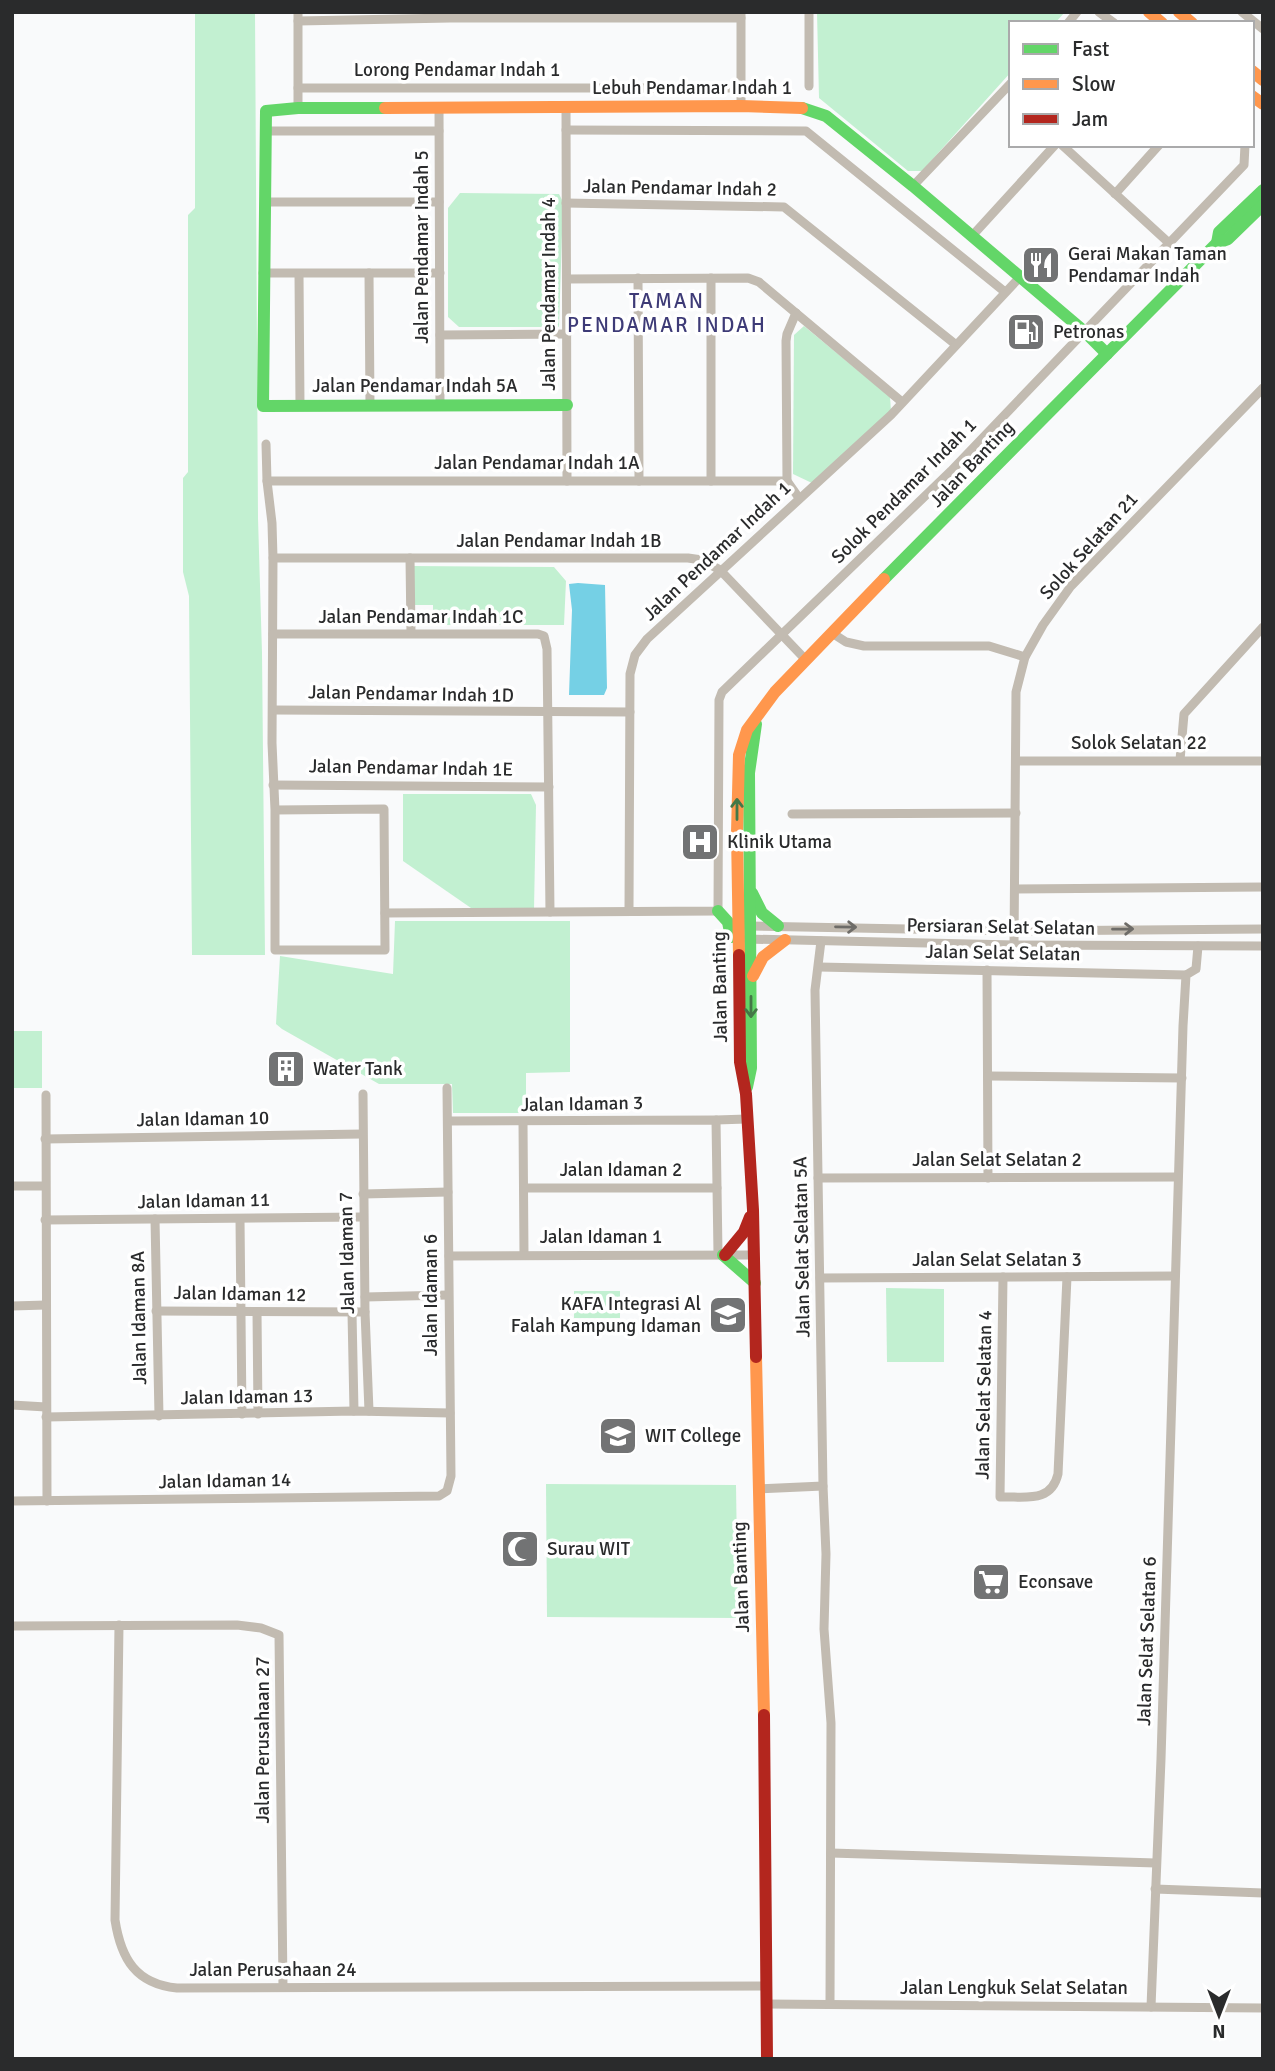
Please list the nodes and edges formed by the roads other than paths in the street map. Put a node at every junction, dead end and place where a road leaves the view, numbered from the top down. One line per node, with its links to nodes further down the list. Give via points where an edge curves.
1 (809, 12): 5 (street)
2 (741, 15): 3 (street); 7 (street)
3 (298, 17): 6 (street)
4 (1009, 85): 19 (street)
5 (809, 86)
6 (298, 88): 7 (street, Lorong Pendamar Indah 1); 11 (street)
7 (741, 88): 8 (street)
8 (741, 106): 10 (main road, Lebuh Pendamar Indah 1); 19 (main road, Lebuh Pendamar Indah 1, via 816,111)
9 (439, 107): 10 (main road, Lebuh Pendamar Indah 1); 11 (main road, Lebuh Pendamar Indah 1); 13 (street, Jalan Pendamar Indah 5)
10 (566, 107): 14 (street, Jalan Pendamar Indah 4)
11 (298, 108): 12 (main road, Lebuh Pendamar Indah 1, via 266,111)
12 (266, 131): 13 (street, Jalan Pendamar Indah 5); 22 (main road)
13 (439, 131): 23 (street, Jalan Pendamar Indah 5)
14 (566, 131): 24 (street, Jalan Pendamar Indah 4); 37 (street, via 806,131)
15 (1053, 147): 26 (street)
16 (1064, 147): 21 (street)
17 (1157, 147): 21 (street)
18 (1245, 147): 27 (street, Solok Pendamar Indah 1, via 1244,165)
19 (913, 186): 26 (main road, Lebuh Pendamar Indah 1)
20 (1263, 190): 28 (main road, Jalan Banting, via 1219,232)
21 (1115, 194): 27 (street)
22 (266, 202): 23 (street); 29 (main road)
23 (439, 202): 31 (street, Jalan Pendamar Indah 5)
24 (566, 203): 36 (street, Jalan Pendamar Indah 4); 42 (street, Jalan Pendamar Indah 2, via 784,206)
25 (1263, 205): 28 (main road, Jalan Banting, via 1228,239)
26 (972, 236): 33 (main road, Lebuh Pendamar Indah 1)
27 (1169, 243): 39 (street, Solok Pendamar Indah 1)
28 (1217, 243): 43 (main road, Jalan Banting)
29 (263, 273): 32 (street); 47 (main road, Jalan Pendamar Indah 5A, via 262,406)
30 (369, 273): 31 (street); 32 (street); 48 (street)
31 (440, 273): 41 (street, Jalan Pendamar Indah 5)
32 (299, 274): 47 (street)
33 (1020, 277): 37 (street, Jalan Pendamar Indah 1); 39 (main road, Lebuh Pendamar Indah 1)
34 (638, 278): 35 (street); 36 (street); 53 (street)
35 (711, 278): 38 (street, via 759,282); 54 (street)
36 (566, 279): 40 (street, Jalan Pendamar Indah 4)
37 (1005, 292): 42 (street, Jalan Pendamar Indah 1)
38 (796, 313): 45 (street); 55 (street, via 786,341)
39 (1084, 332): 43 (main road, Lebuh Pendamar Indah 1); 64 (street, Solok Pendamar Indah 1, via 951,471)
40 (567, 334): 41 (street); 46 (street, Jalan Pendamar Indah 4)
41 (440, 335): 49 (street, Jalan Pendamar Indah 5)
42 (955, 344): 45 (street, Jalan Pendamar Indah 1)
43 (1107, 355): 61 (main road, Jalan Banting)
44 (1263, 388): 65 (street, Solok Selatan 21, via 1071,586)
45 (902, 402): 56 (street, Jalan Pendamar Indah 1)
46 (567, 405): 49 (main road, Jalan Pendamar Indah 5A); 52 (street, Jalan Pendamar Indah 4)
47 (300, 406): 48 (main road, Jalan Pendamar Indah 5A)
48 (370, 406): 49 (main road, Jalan Pendamar Indah 5A)
49 (440, 406)
50 (267, 444): 51 (street)
51 (267, 481): 52 (street, Jalan Pendamar Indah 1A); 57 (street)
52 (567, 481): 53 (street, Jalan Pendamar Indah 1A)
53 (639, 481): 54 (street, Jalan Pendamar Indah 1A)
54 (711, 481): 55 (street, Jalan Pendamar Indah 1A)
55 (787, 481): 56 (street)
56 (799, 498): 59 (street, Jalan Pendamar Indah 1)
57 (273, 558): 58 (street, Jalan Pendamar Indah 1B); 62 (street)
58 (410, 558): 59 (street, Jalan Pendamar Indah 1B, via 688,558); 63 (street)
59 (720, 570): 64 (street, Jalan Pendamar Indah 1B); 68 (street, Jalan Pendamar Indah 1, via 635,655)
60 (1261, 631): 71 (street, via 1184,714)
61 (832, 633): 65 (street, via 864,646 989,646); 66 (main road, Jalan Banting)
62 (274, 634): 63 (street, Jalan Pendamar Indah 1C); 67 (street)
63 (411, 634): 69 (street, Jalan Pendamar Indah 1C, via 544,636)
64 (781, 634): 66 (street, Jalan Pendamar Indah 1B); 83 (street, Solok Pendamar Indah 1, via 722,692 719,701)
65 (1025, 657): 72 (street, Solok Selatan 21, via 1016,692)
66 (805, 659): 70 (main road, Jalan Banting)
67 (274, 710): 69 (street, Jalan Pendamar Indah 1D); 74 (street)
68 (630, 712): 69 (street, Jalan Pendamar Indah 1D); 82 (street, Jalan Pendamar Indah 1)
69 (548, 713): 75 (street, Jalan Pendamar Indah 1C)
70 (758, 716): 79 (main road, Jalan Banting, via 749,761); 89 (main road, Jalan Banting, one-way to 70, via 739,755 747,730)
71 (1180, 760): 72 (street, Solok Selatan 22); 73 (street, Solok Selatan 22)
72 (1016, 761): 77 (street, Solok Selatan 21)
73 (1263, 761)
74 (273, 785): 75 (street, Jalan Pendamar Indah 1E); 76 (street)
75 (549, 787): 84 (street, Jalan Pendamar Indah 1C)
76 (275, 810): 85 (street, via 384,809); 85 (street, via 275,950 385,950)
77 (1016, 813): 78 (street); 81 (street, Solok Selatan 21)
78 (792, 814)
79 (749, 883): 86 (main road, via 761,913); 89 (main road, Jalan Banting)
80 (1263, 887): 81 (street)
81 (1016, 889): 88 (street, Solok Selatan 21)
82 (629, 910): 83 (street); 84 (street)
83 (718, 911): 98 (main road, via 730,924 732,957)
84 (550, 912): 85 (street)
85 (385, 913)
86 (778, 926): 88 (street, Persiaran Selat Selatan, one-way to 88); 89 (street, Persiaran Selat Selatan)
87 (1263, 929): 88 (street, Persiaran Selat Selatan, one-way to 87)
88 (1014, 930): 92 (street, Solok Selatan 21)
89 (744, 932): 90 (street, Persiaran Selat Selatan); 98 (main road, Jalan Banting)
90 (785, 940): 91 (street, Persiaran Selat Selatan); 98 (main road)
91 (821, 941): 92 (street, Persiaran Selat Selatan); 95 (street, Jalan Selat Selatan 5A)
92 (1014, 945): 93 (street, Persiaran Selat Selatan)
93 (1198, 946): 94 (street, Persiaran Selat Selatan); 97 (street, via 1196,969)
94 (1263, 946)
95 (819, 967): 96 (street, Jalan Selat Selatan); 111 (street, Jalan Selat Selatan 5A, via 815,990)
96 (987, 971): 97 (street, Jalan Selat Selatan); 99 (street)
97 (1186, 975): 100 (street, Jalan Selat Selatan 6)
98 (745, 981): 104 (main road, Jalan Banting, via 740,1068)
99 (988, 1076): 100 (street); 112 (street)
100 (1182, 1078): 110 (street, Jalan Selat Selatan 6)
101 (447, 1088): 106 (street, Jalan Idaman 6)
102 (363, 1094): 108 (street, Jalan Idaman 7)
103 (46, 1095): 109 (street)
104 (747, 1119): 105 (street, Jalan Idaman 3); 119 (main road, Jalan Banting)
105 (716, 1120): 107 (street, Jalan Idaman 3); 116 (street)
106 (448, 1121): 107 (street, Jalan Idaman 3); 117 (street, Jalan Idaman 6)
107 (523, 1122): 115 (street)
108 (362, 1134): 109 (street, Jalan Idaman 10); 118 (street, Jalan Idaman 7)
109 (45, 1139): 114 (street)
110 (1177, 1177): 112 (street, Jalan Selat Selatan 2); 128 (street, Jalan Selat Selatan 6)
111 (818, 1178): 112 (street, Jalan Selat Selatan 2); 131 (street, Jalan Selat Selatan 5A)
112 (988, 1178)
113 (12, 1186): 114 (street)
114 (45, 1186): 123 (street)
115 (524, 1188): 116 (street, Jalan Idaman 2); 124 (street)
116 (717, 1188): 125 (street)
117 (448, 1192): 118 (street); 127 (street, Jalan Idaman 6)
118 (363, 1194): 120 (street, Jalan Idaman 7)
119 (752, 1210): 125 (main road, via 744,1232); 126 (main road, Jalan Banting)
120 (363, 1217): 122 (street, Jalan Idaman 11); 134 (street, Jalan Idaman 7)
121 (155, 1219): 122 (street, Jalan Idaman 11); 123 (street, Jalan Idaman 11); 137 (street, Jalan Idaman 8A)
122 (240, 1219): 138 (street)
123 (45, 1220): 135 (street)
124 (524, 1255): 125 (street, Jalan Idaman 1); 127 (street, Jalan Idaman 1)
125 (722, 1255): 126 (street, Jalan Idaman 1); 132 (main road)
126 (754, 1255): 132 (main road, Jalan Banting)
127 (449, 1256): 133 (street, Jalan Idaman 6)
128 (1174, 1276): 130 (street, Jalan Selat Selatan 3); 158 (street, Jalan Selat Selatan 6)
129 (1003, 1277): 130 (street, Jalan Selat Selatan 3); 130 (street, Jalan Selat Selatan 4, via 1000,1497 1043,1496 1055,1485); 131 (street, Jalan Selat Selatan 3)
130 (1067, 1277)
131 (820, 1278): 150 (street, Jalan Selat Selatan 5A)
132 (755, 1283): 151 (main road, Jalan Banting)
133 (448, 1295): 134 (street); 146 (street, Jalan Idaman 6)
134 (365, 1297): 140 (street, Jalan Idaman 7)
135 (46, 1305): 136 (street); 145 (street)
136 (12, 1306)
137 (156, 1311): 138 (street, Jalan Idaman 12); 149 (street, Jalan Idaman 8A)
138 (241, 1311): 139 (street, Jalan Idaman 12); 148 (street)
139 (257, 1312): 141 (street, Jalan Idaman 12); 147 (street)
140 (365, 1312): 141 (street, Jalan Idaman 12); 144 (street, Jalan Idaman 7)
141 (352, 1313): 143 (street, Jalan Idaman 7)
142 (12, 1405): 145 (street, Jalan Idaman 13)
143 (354, 1411): 144 (street, Jalan Idaman 13); 147 (street, Jalan Idaman 13)
144 (369, 1411): 146 (street, Jalan Idaman 13)
145 (46, 1412): 149 (street, Jalan Idaman 13); 153 (street)
146 (450, 1413): 152 (street, Jalan Idaman 6, via 450,1485)
147 (258, 1414): 148 (street, Jalan Idaman 13)
148 (243, 1415): 149 (street, Jalan Idaman 13)
149 (159, 1416)
150 (823, 1486): 151 (street); 157 (street, Jalan Selat Selatan 5A)
151 (758, 1489): 161 (main road, Jalan Banting)
152 (439, 1496): 153 (street, Jalan Idaman 14)
153 (47, 1501): 154 (street, Jalan Idaman 14)
154 (12, 1502)
155 (119, 1625): 156 (street, Jalan Perusahaan 27); 162 (street, Jalan Perusahaan 24, via 115,1920 120,1949 147,1980 165,1987); 162 (street, Jalan Perusahaan 27, via 237,1625 279,1634)
156 (12, 1626)
157 (831, 1853): 158 (street); 165 (street, Jalan Selat Selatan 5A)
158 (1156, 1863): 159 (street, Jalan Selat Selatan 6)
159 (1155, 1889): 160 (street); 163 (street, Jalan Selat Selatan 6)
160 (1263, 1893)
161 (765, 1986): 162 (street, Jalan Perusahaan 24); 164 (main road, Jalan Banting)
162 (283, 1987)
163 (1152, 1988): 166 (street); 167 (street, Jalan Selat Selatan 6); 168 (street)
164 (766, 2004): 165 (street, Jalan Lengkuk Selat Selatan); 170 (main road, Jalan Banting)
165 (830, 2004): 166 (street, Jalan Lengkuk Selat Selatan)
166 (1133, 2007): 167 (street, Jalan Lengkuk Selat Selatan)
167 (1151, 2007): 168 (street, Jalan Lengkuk Selat Selatan)
168 (1165, 2007): 169 (street, Jalan Lengkuk Selat Selatan)
169 (1263, 2008)
170 (767, 2059)

